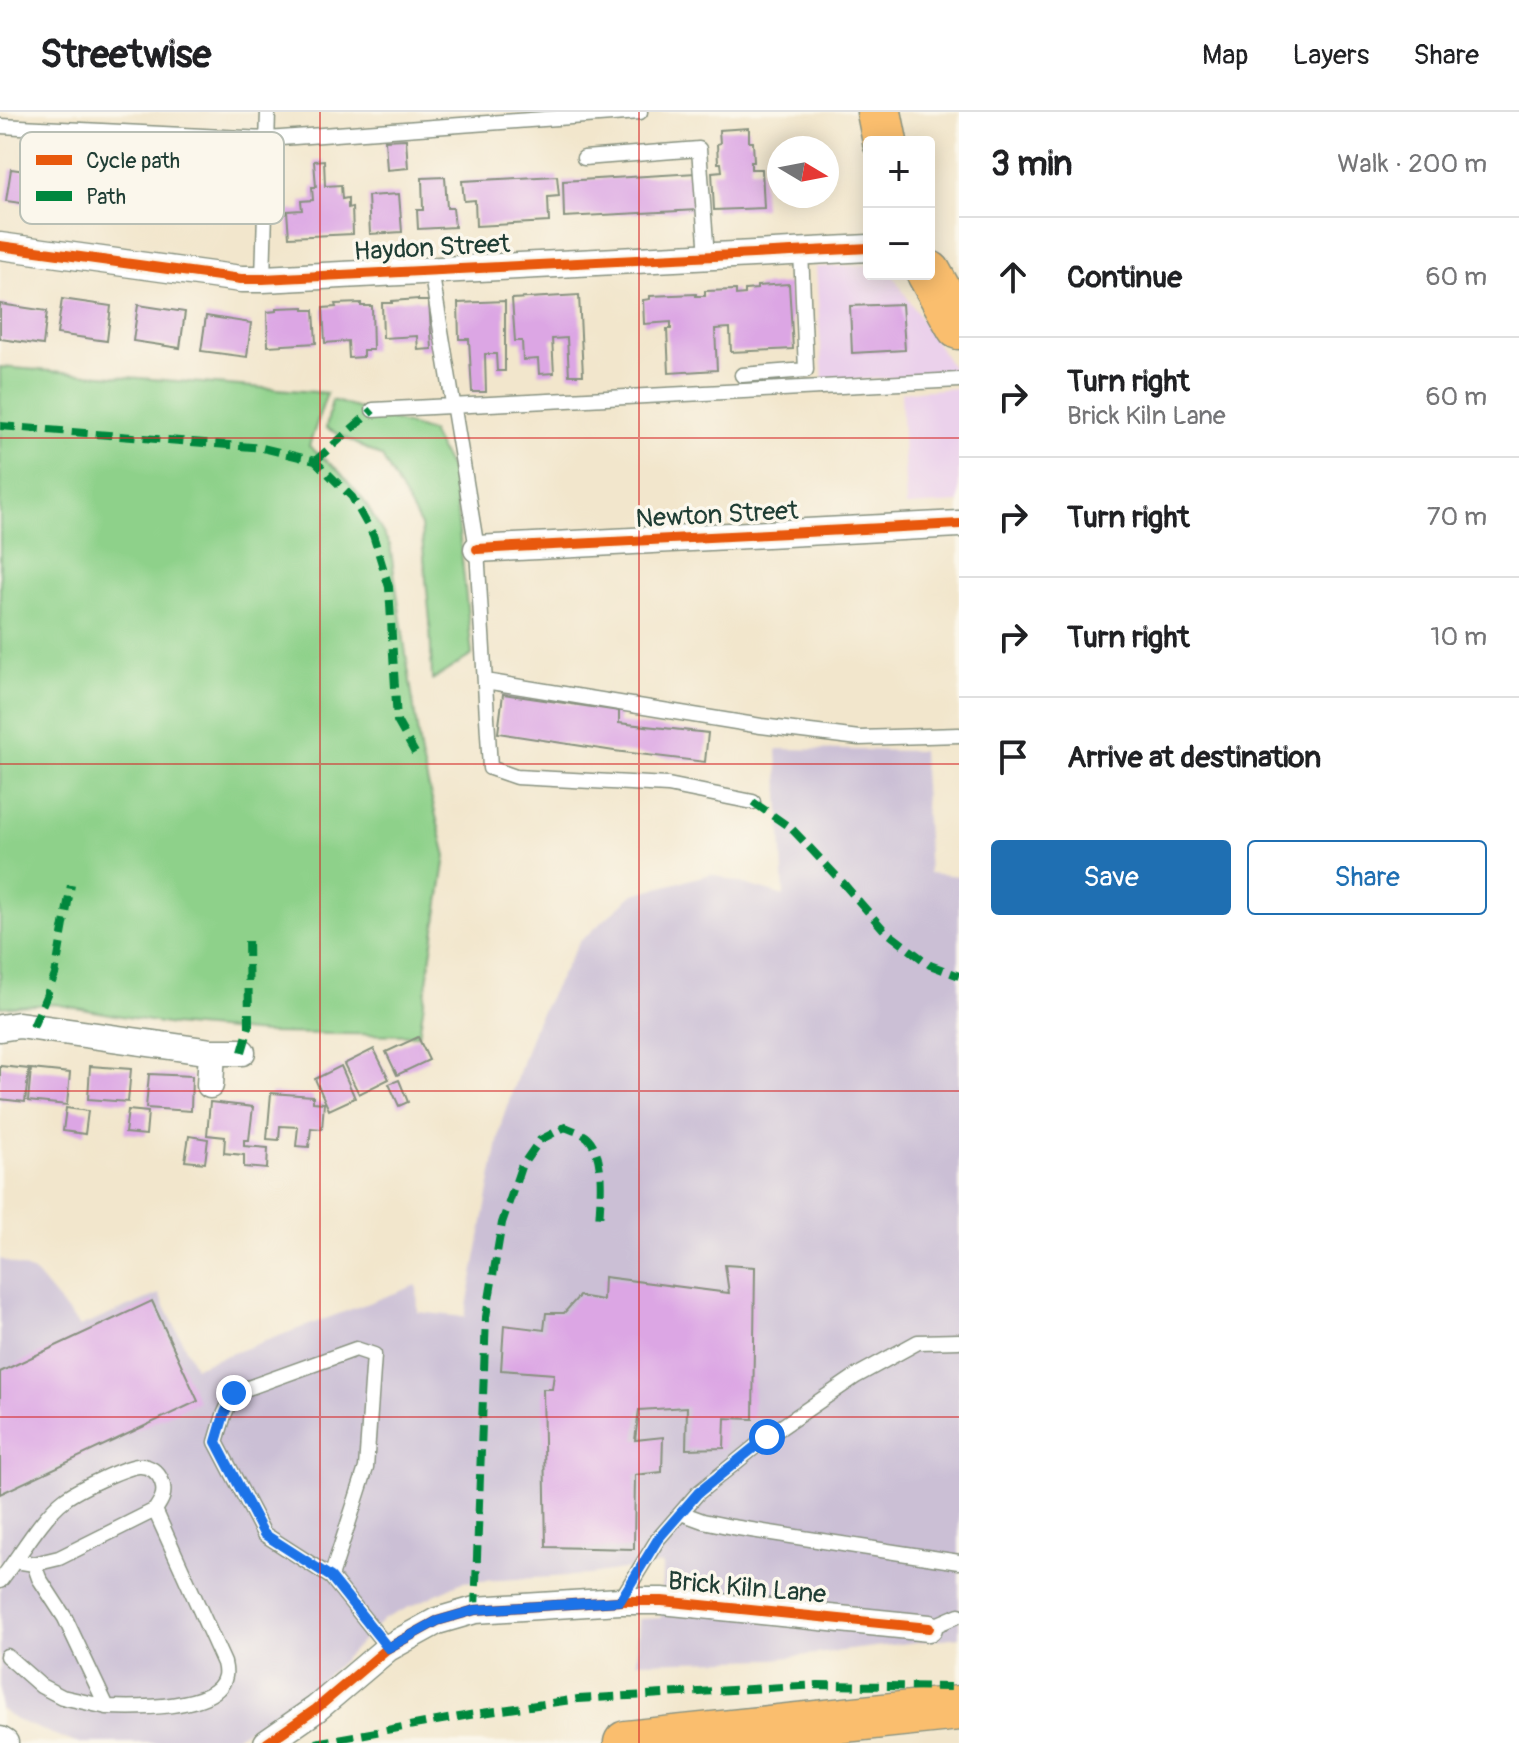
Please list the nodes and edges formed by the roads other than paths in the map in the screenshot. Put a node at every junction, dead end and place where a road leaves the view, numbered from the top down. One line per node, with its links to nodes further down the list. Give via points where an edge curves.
1 (268, 112): 6 (lane)
2 (640, 112): 8 (lane)
3 (879, 112): 7 (highway)
4 (0, 126): 5 (lane)
5 (123, 132)
6 (267, 132)
7 (884, 136)
8 (284, 138)
9 (584, 158): 14 (lane, via 699,149)
10 (265, 224): 16 (lane)
11 (0, 246): 16 (street, Haydon Street)
12 (863, 248): 13 (street, Haydon Street)
13 (801, 251): 14 (street, Haydon Street); 19 (lane, via 806,370)
14 (707, 256): 15 (street, Haydon Street)
15 (431, 270): 16 (street, Haydon Street); 21 (lane)
16 (263, 279)
17 (933, 280): 18 (highway)
18 (959, 327)
19 (742, 375)
20 (959, 380): 21 (lane)
21 (452, 407): 22 (lane); 24 (lane)
22 (373, 410)
23 (959, 524): 24 (street, Newton Street)
24 (477, 549): 25 (lane)
25 (485, 681): 26 (lane, via 859,738); 27 (lane, via 490,768 516,777 668,785)
26 (959, 735)
27 (753, 802)
28 (0, 1028): 29 (street, via 19,1025)
29 (212, 1052): 30 (street); 31 (street)
30 (242, 1052)
31 (210, 1085)
32 (959, 1341): 34 (lane, via 918,1342 856,1376 767,1437)
33 (155, 1510): 35 (lane, via 163,1499 161,1479 149,1467 128,1469 65,1499); 37 (lane, via 59,1558); 45 (lane, via 224,1663 225,1678 216,1690 192,1702)
34 (681, 1513): 36 (lane, via 732,1527); 40 (lane, via 658,1539)
35 (16, 1561): 37 (lane); 39 (lane)
36 (959, 1562)
37 (34, 1564): 45 (lane)
38 (331, 1577): 38 (lane, via 366,1468 374,1355 356,1349 234,1393 216,1442 264,1534); 43 (lane)
39 (0, 1581)
40 (620, 1601): 42 (street, Brick Kiln Lane); 43 (street, Brick Kiln Lane, via 475,1610 437,1621)
41 (959, 1615): 42 (lane)
42 (929, 1628)
43 (388, 1648): 47 (street, Brick Kiln Lane)
44 (7, 1656): 45 (lane, via 62,1697)
45 (107, 1707)
46 (959, 1708): 48 (highway)
47 (267, 1743)
48 (626, 1743)

